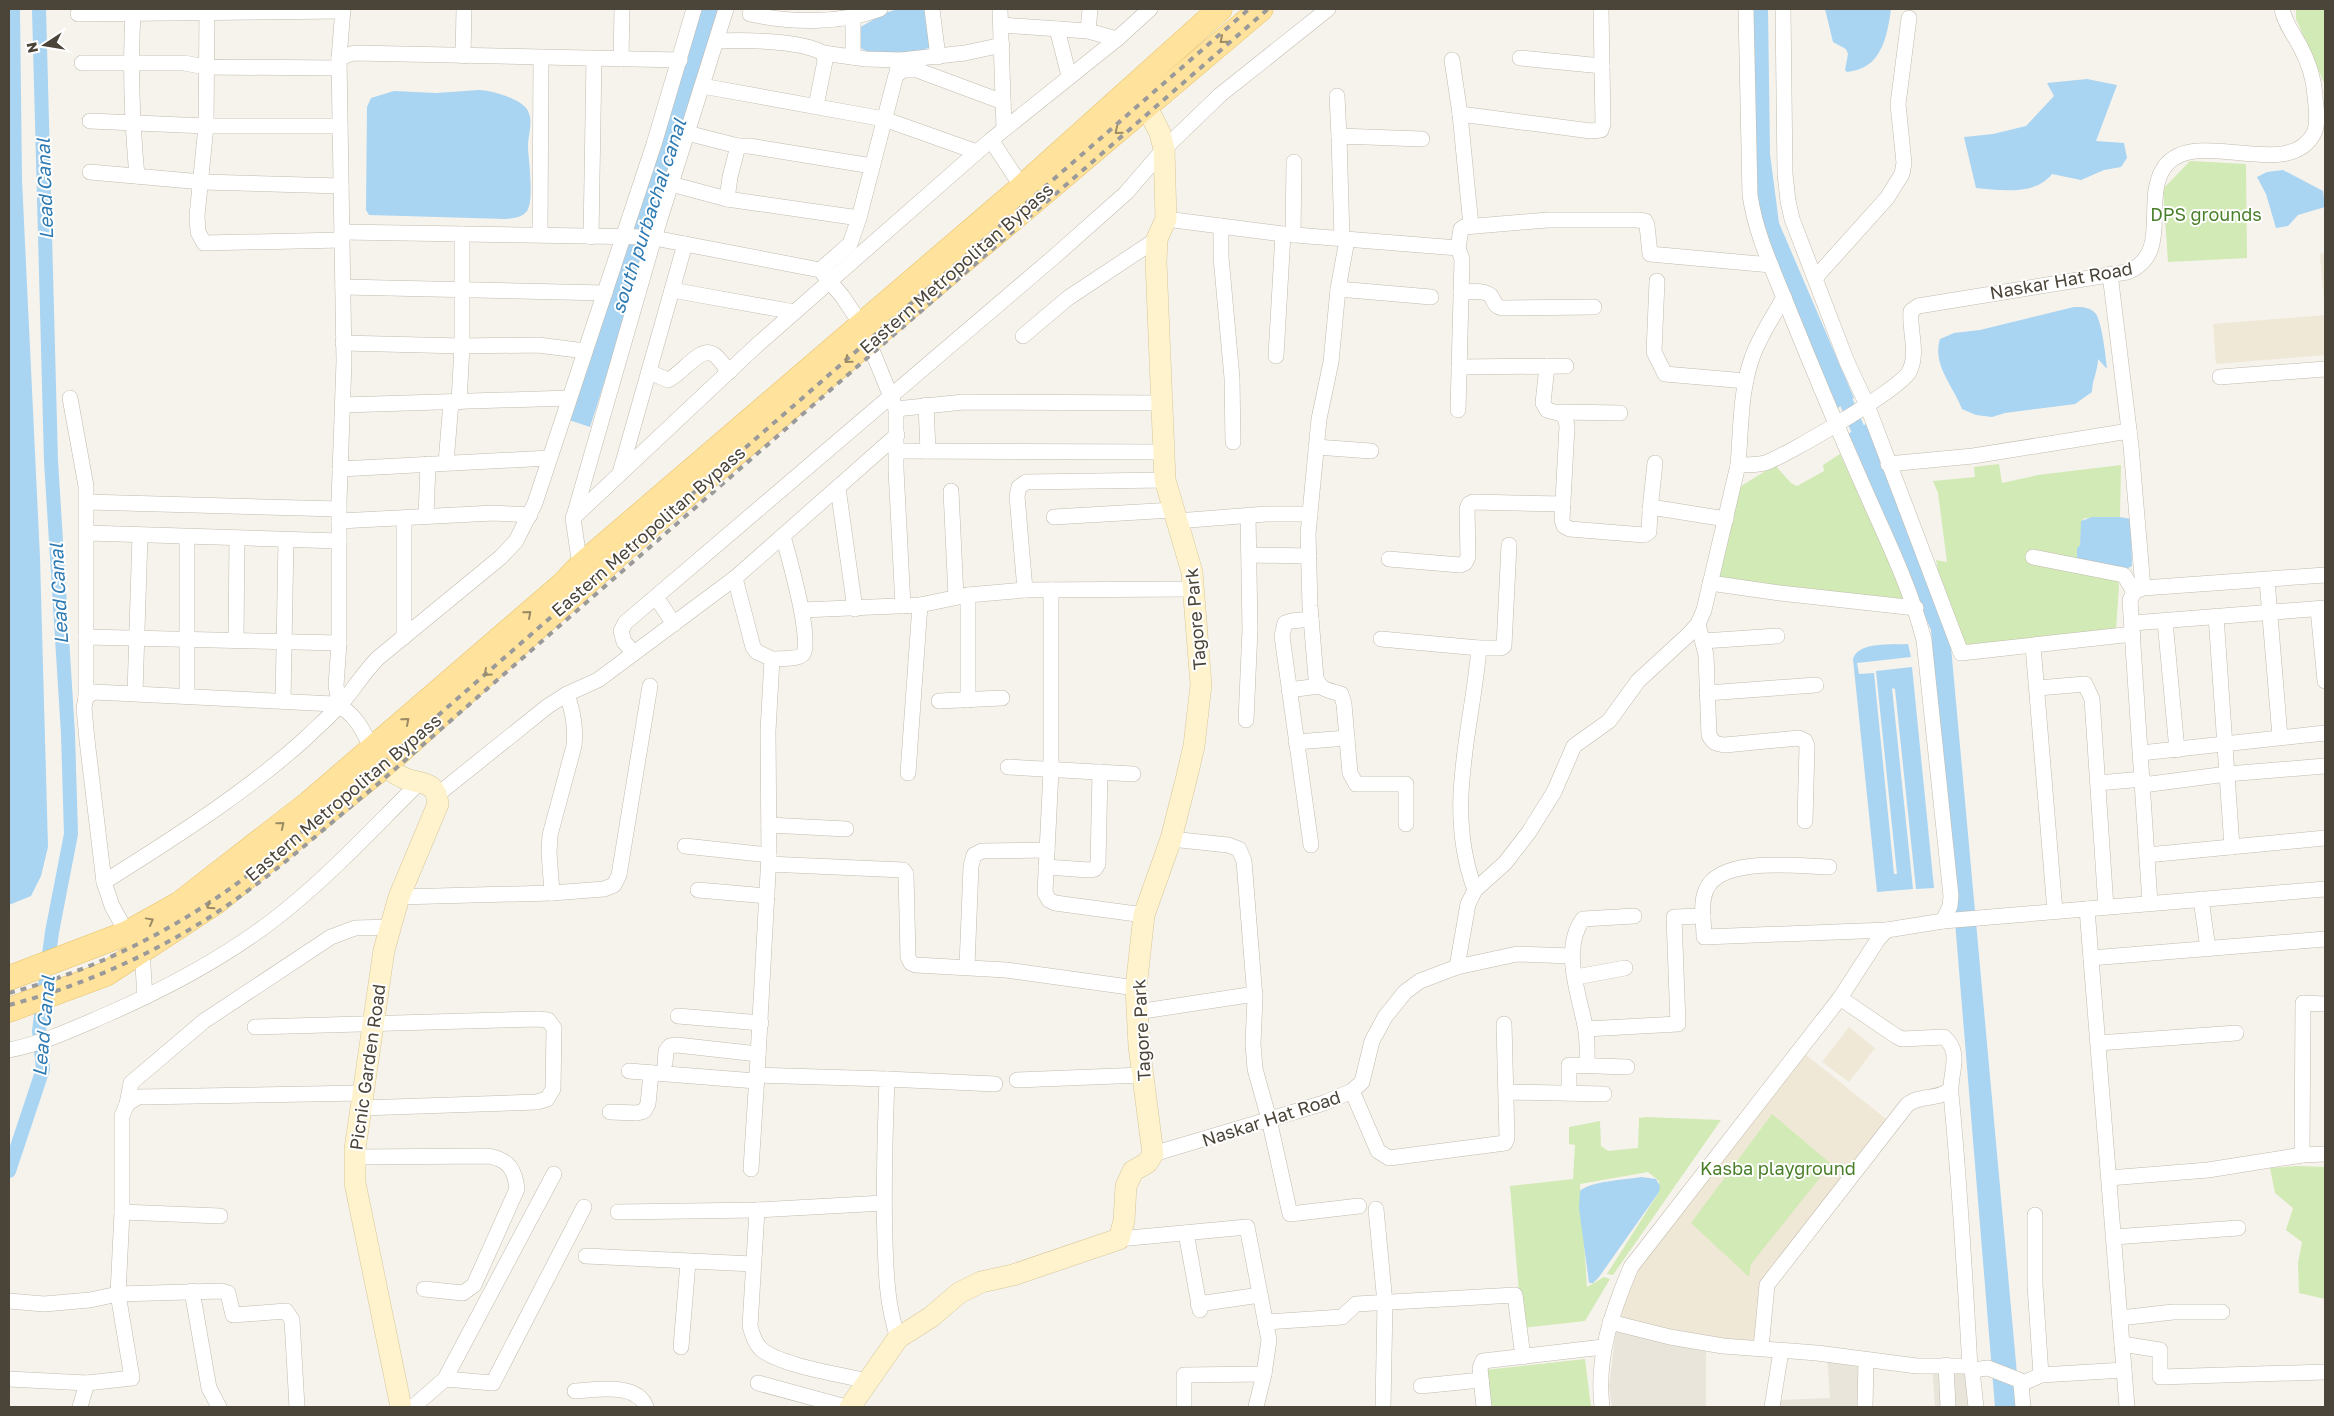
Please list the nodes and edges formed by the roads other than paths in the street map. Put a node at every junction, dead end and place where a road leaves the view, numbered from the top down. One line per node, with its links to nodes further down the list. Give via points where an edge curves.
1 (464, 9): 32 (street)
2 (622, 9): 38 (street)
3 (694, 9): 39 (street)
4 (726, 9): 28 (street)
5 (880, 9): 22 (street)
6 (932, 9): 34 (street)
7 (1000, 9): 24 (street)
8 (1090, 9): 26 (street)
9 (1150, 9): 27 (street)
10 (1220, 9): 51 (main road)
11 (1261, 9): 51 (main road, Eastern Metropolitan Bypass, one-way to 51)
12 (1328, 9): 67 (street, via 1220,95)
13 (1601, 9): 45 (street)
14 (1746, 9): 93 (street, via 1750,196 1757,230)
15 (1783, 9): 96 (street, via 1788,201)
16 (2282, 9): 62 (street, Naskar Hat Road, via 2285,22 2310,68)
17 (207, 10): 18 (street); 21 (street); 46 (street)
18 (342, 10): 43 (street)
19 (751, 11): 22 (street, via 798,20); 29 (street)
20 (78, 14): 21 (street)
21 (133, 14): 44 (street)
22 (853, 16): 33 (street)
23 (1909, 18): 96 (street, via 1898,104 1904,163 1902,174 1887,198)
24 (1001, 25): 25 (street); 30 (street)
25 (1057, 29): 26 (street); 48 (street)
26 (1088, 31): 27 (street)
27 (1116, 39): 48 (street)
28 (716, 41): 29 (street); 49 (street)
29 (744, 41): 31 (street, via 786,44)
30 (1002, 45): 34 (street); 52 (street)
31 (823, 53): 33 (street); 53 (street, via 825,61)
32 (464, 56): 35 (street); 43 (street, via 354,53)
33 (853, 57): 40 (street)
34 (938, 57): 40 (street)
35 (541, 58): 36 (street); 83 (street)
36 (594, 58): 38 (street); 87 (street)
37 (1520, 58): 45 (street)
38 (621, 59): 39 (street)
39 (680, 60): 85 (street)
40 (901, 60): 47 (street)
41 (1452, 60): 54 (street)
42 (82, 63): 44 (street)
43 (339, 63): 46 (street); 59 (street)
44 (131, 64): 46 (street, via 184,63); 57 (street)
45 (1602, 66): 54 (street, via 1601,130)
46 (206, 67): 58 (street)
47 (896, 75): 52 (street, via 904,70 917,70); 55 (street)
48 (1069, 76): 60 (street)
49 (702, 86): 53 (street); 61 (street)
50 (1337, 96): 63 (street)
51 (1144, 97): 67 (street, Tagore Park); 76 (main road); 109 (main road, Eastern Metropolitan Bypass, one-way to 109, via 987,239)
52 (1003, 102): 60 (street)
53 (816, 106): 55 (street)
54 (1460, 114): 81 (street)
55 (884, 119): 68 (street); 70 (street)
56 (90, 121): 57 (street)
57 (132, 123): 58 (street); 72 (street)
58 (206, 126): 59 (street); 73 (street)
59 (340, 126): 75 (street)
60 (1004, 128): 65 (street)
61 (687, 133): 66 (street); 74 (street)
62 (2320, 134): 95 (street, Naskar Hat Road, via 2295,151 2278,155 2208,149 2185,154 2170,162 2162,171 2158,184 2152,246 2146,260 2140,267)
63 (1339, 136): 64 (street); 90 (street)
64 (1422, 139)
65 (992, 140): 68 (street); 76 (street)
66 (738, 146): 70 (street); 77 (street)
67 (1164, 149): 79 (street, Tagore Park); 126 (street, via 1126,193)
68 (977, 152): 98 (street)
69 (1294, 162): 84 (street)
70 (872, 166): 78 (street)
71 (90, 172): 72 (street)
72 (137, 176): 73 (street)
73 (202, 182): 75 (street); 86 (street, via 197,216 198,232 204,244)
74 (671, 184): 77 (street); 88 (street)
75 (341, 186): 86 (street)
76 (1022, 187): 109 (main road)
77 (727, 199): 78 (street)
78 (859, 218): 94 (street, via 850,244)
79 (1166, 219): 80 (street); 89 (street, Tagore Park)
80 (1221, 226): 84 (street); 137 (street, via 1232,378)
81 (1471, 226): 92 (street, via 1461,229); 93 (street, via 1548,220 1645,221 1650,254)
82 (462, 234): 83 (street); 86 (street); 101 (street)
83 (540, 234): 87 (street)
84 (1288, 234): 90 (street); 114 (street)
85 (628, 235): 87 (street); 88 (street); 104 (street)
86 (342, 236): 99 (street)
87 (591, 237)
88 (652, 238): 91 (street); 165 (street)
89 (1157, 239): 110 (street, via 1068,298); 127 (street, Tagore Park)
90 (1344, 239): 92 (street); 100 (street)
91 (685, 244): 94 (street); 102 (street)
92 (1458, 248): 103 (street, via 1462,259)
93 (1771, 265): 106 (street)
94 (820, 270): 98 (street)
95 (2110, 274): 130 (street, Naskar Hat Road, via 1918,306 1911,311 1914,351 1909,372); 135 (street)
96 (1816, 278): 130 (street)
97 (1657, 281): 122 (street, via 1654,352 1665,374)
98 (830, 282): 108 (street); 109 (street)
99 (343, 287): 101 (street); 111 (street)
100 (1338, 289): 105 (street); 138 (street, via 1331,362)
101 (462, 290): 104 (street); 112 (street)
102 (672, 290): 108 (street); 119 (street)
103 (1461, 292): 107 (street, via 1484,292 1502,308); 115 (street)
104 (605, 294): 113 (street)
105 (1431, 297)
106 (1784, 297): 122 (street, via 1757,344); 134 (street)
107 (1594, 307)
108 (794, 312): 120 (street)
109 (865, 333): 126 (street); 179 (main road); 241 (main road, Eastern Metropolitan Bypass, one-way to 241, via 643,532)
110 (1023, 336)
111 (343, 343): 112 (street); 129 (street)
112 (462, 346): 113 (street, via 538,345); 125 (street)
113 (585, 351): 124 (street)
114 (1276, 356)
115 (1459, 366): 116 (street); 131 (street)
116 (1546, 366): 117 (street); 132 (street, via 1543,403 1546,410)
117 (1566, 366)
118 (2325, 369): 121 (street)
119 (649, 372): 120 (street, via 668,380 700,353 707,352 714,354); 150 (street)
120 (729, 372): 150 (street)
121 (2220, 377)
122 (1746, 381): 148 (street)
123 (70, 398): 154 (street, via 84,467)
124 (569, 398): 125 (street); 143 (street)
125 (455, 402): 129 (street); 144 (street)
126 (894, 403): 128 (street); 136 (street); 189 (street)
127 (1162, 403): 128 (street, via 974,402); 142 (street, Tagore Park)
128 (926, 405): 140 (street)
129 (343, 406): 149 (street)
130 (1863, 407): 134 (street); 147 (street)
131 (1458, 410)
132 (1562, 412): 133 (street); 155 (street, via 1567,426)
133 (1620, 414)
134 (1839, 422): 148 (street, via 1764,463); 192 (street)
135 (2129, 432): 147 (street, via 1956,458); 187 (street)
136 (897, 435): 139 (street); 152 (street)
137 (1233, 442)
138 (1316, 447): 141 (street); 157 (street)
139 (896, 451): 140 (street); 191 (street)
140 (928, 451): 142 (street)
141 (1371, 451)
142 (1163, 452): 151 (street, Tagore Park)
143 (549, 458): 144 (street); 159 (street)
144 (446, 463): 146 (street)
145 (1655, 463): 156 (street)
146 (428, 464): 149 (street); 161 (street)
147 (1888, 464): 213 (street, via 1961,653)
148 (1738, 465): 166 (street)
149 (340, 469): 158 (street)
150 (620, 474): 165 (street)
151 (1165, 480): 162 (street, Tagore Park); 185 (street, via 1026,482 1019,487)
152 (838, 488): 170 (street); 194 (street)
153 (951, 491): 188 (street)
154 (87, 502): 158 (street); 167 (street)
155 (1563, 504): 156 (street, via 1564,526 1570,529 1634,536 1649,532); 178 (street, via 1473,502 1467,509 1468,557 1465,563)
156 (1650, 510): 166 (street, via 1657,508)
157 (1310, 514): 160 (street); 176 (street)
158 (339, 515): 164 (street); 173 (street)
159 (530, 515): 161 (street); 205 (street, via 516,541 501,557)
160 (1248, 515): 162 (street); 175 (street)
161 (426, 516): 164 (street)
162 (1175, 516): 163 (street); 184 (street, Tagore Park, via 1188,552)
163 (1054, 517)
164 (404, 518): 205 (street)
165 (573, 518): 179 (street)
166 (1726, 519): 183 (street)
167 (87, 533): 168 (street); 204 (street)
168 (140, 535): 169 (street); 206 (street)
169 (187, 536): 171 (street); 207 (street)
170 (783, 536): 181 (street); 195 (street)
171 (237, 538): 172 (street); 209 (street)
172 (286, 540): 173 (street); 211 (street)
173 (339, 541): 212 (street)
174 (1509, 545): 214 (street, via 1504,646)
175 (1249, 555): 176 (street); 233 (street, via 1250,644)
176 (1308, 556): 198 (street)
177 (2033, 557): 187 (street, via 2124,575)
178 (1389, 559)
179 (580, 566): 241 (main road, one-way to 179)
180 (2325, 575): 182 (street)
181 (735, 578): 200 (street); 216 (street, via 753,647)
182 (2267, 580): 187 (street); 196 (street)
183 (1710, 583): 192 (street); 201 (street)
184 (1195, 589): 186 (street); 258 (street, Tagore Park, via 1201,662 1200,707)
185 (1024, 590): 186 (street); 188 (street)
186 (1051, 590): 244 (street)
187 (2138, 590): 202 (street, via 2130,600)
188 (962, 596): 190 (street); 229 (street)
189 (656, 597): 200 (street); 215 (street, via 625,623 621,631 624,642)
190 (920, 605): 191 (street); 245 (street)
191 (902, 606): 194 (street)
192 (1916, 608): 282 (street, via 1928,668 1951,896)
193 (2321, 608): 196 (street); 217 (street)
194 (855, 609): 195 (street)
195 (802, 610): 216 (street, via 803,654)
196 (2270, 611): 197 (street); 235 (street)
197 (2216, 616): 199 (street); 238 (street)
198 (1311, 619): 220 (street); 222 (street, via 1291,620 1282,629)
199 (2164, 621): 202 (street); 239 (street)
200 (674, 624): 215 (street)
201 (1698, 624): 210 (street); 270 (street, via 1638,681 1609,721 1574,746 1554,792 1529,832 1505,863)
202 (2133, 629): 213 (street); 240 (street)
203 (1776, 636): 210 (street)
204 (86, 637): 206 (street); 227 (street)
205 (404, 637): 232 (street, via 367,669)
206 (136, 638): 207 (street); 224 (street)
207 (188, 639): 209 (street); 226 (street)
208 (1381, 639): 214 (street)
209 (236, 640): 211 (street)
210 (1703, 641): 223 (street)
211 (285, 642): 212 (street); 230 (street)
212 (339, 643): 232 (street, via 336,686)
213 (2033, 646): 221 (street)
214 (1479, 648): 270 (street, via 1459,802 1462,844)
215 (634, 653): 225 (street, via 598,680)
216 (772, 659): 254 (street, via 768,731)
217 (2325, 681)
218 (1816, 685): 223 (street)
219 (650, 686): 271 (street, via 619,875 614,885 604,889)
220 (1319, 686): 222 (street); 236 (street, via 1341,694)
221 (2038, 688): 251 (street, via 2085,684 2092,699); 278 (street)
222 (1289, 690): 237 (street)
223 (1707, 693): 253 (street, via 1709,735 1717,744 1800,738 1805,741)
224 (135, 694): 226 (street); 227 (street, via 94,692)
225 (567, 694): 252 (street); 271 (street, via 576,732 550,835)
226 (187, 696): 230 (street)
227 (86, 697): 267 (street, via 87,740)
228 (1002, 698): 229 (street)
229 (968, 700): 231 (street)
230 (283, 701): 232 (street)
231 (939, 701)
232 (340, 706): 241 (street, via 358,723); 267 (street, via 251,782 180,834)
233 (1246, 720)
234 (2325, 733): 235 (street)
235 (2280, 737): 238 (street)
236 (1347, 738): 237 (street); 255 (street, via 1350,773 1356,784 1406,784)
237 (1296, 742): 259 (street)
238 (2224, 744): 239 (street); 248 (street)
239 (2177, 750): 240 (street)
240 (2141, 753): 250 (street)
241 (378, 758): 249 (street, via 404,778); 286 (main road, Eastern Metropolitan Bypass, via 233,876 216,902 183,912)
242 (2325, 766): 248 (street)
243 (1008, 767): 244 (street)
244 (1051, 770): 246 (street); 262 (street)
245 (908, 772)
246 (1100, 772): 247 (street); 266 (street, via 1098,864 1095,869 1088,870)
247 (1133, 774)
248 (2227, 774): 250 (street); 261 (street)
249 (421, 781): 252 (street); 297 (street, via 273,920 217,958)
250 (2143, 782): 251 (street); 263 (street)
251 (2098, 783): 276 (street)
252 (437, 794): 273 (street, Picnic Garden Road, via 438,804)
253 (1806, 821)
254 (769, 824): 256 (street); 264 (street)
255 (1406, 824)
256 (846, 828)
257 (2325, 838): 261 (street)
258 (1171, 839): 279 (street, Tagore Park); 296 (street, via 1239,849 1244,861)
259 (1311, 845)
260 (685, 846): 264 (street)
261 (2232, 847): 263 (street)
262 (1047, 850): 266 (street); 290 (street, via 982,851 974,855)
263 (2147, 856): 275 (street)
264 (768, 860): 272 (street); 290 (street, via 903,870 906,874 908,958 916,965)
265 (1829, 866): 281 (street, via 1730,870 1706,889)
266 (1046, 867): 279 (street, via 1046,893 1055,903)
267 (104, 882): 286 (street, via 112,906)
268 (2325, 888): 274 (street)
269 (698, 890): 272 (street)
270 (1475, 890): 291 (street, via 1464,920)
271 (552, 893): 273 (street)
272 (767, 896): 303 (street)
273 (399, 897): 283 (street, Picnic Garden Road)
274 (2201, 899): 275 (street); 287 (street)
275 (2150, 903): 276 (street)
276 (2106, 907): 277 (street)
277 (2087, 908): 278 (street); 289 (street)
278 (2055, 911): 282 (street)
279 (1144, 914): 295 (street, Tagore Park)
280 (1634, 916): 288 (street, via 1583,920 1578,926)
281 (1703, 916): 284 (street, via 1704,937); 307 (street, via 1674,917 1678,1024)
282 (1948, 921): 284 (street)
283 (391, 927): 304 (street, Picnic Garden Road, via 384,950); 328 (street, via 344,930 204,1021 131,1083)
284 (1887, 930): 298 (street)
285 (2325, 939): 287 (street)
286 (135, 941): 293 (main road, via 73,955); 297 (street); 300 (main road, Eastern Metropolitan Bypass, via 106,974)
287 (2208, 949): 289 (street)
288 (1572, 956): 291 (street, Naskar Hat Road, via 1517,954); 294 (street)
289 (2091, 958): 309 (street)
290 (967, 966): 295 (street)
291 (1457, 967): 323 (street, Naskar Hat Road, via 1420,980 1405,992 1385,1017 1372,1041 1362,1082)
292 (1625, 968): 294 (street)
293 (14, 976)
294 (1576, 977): 307 (street)
295 (1136, 988): 301 (street, Tagore Park)
296 (1255, 994): 301 (street); 330 (street, via 1255,1069)
297 (145, 997): 310 (street, via 57,1036)
298 (1840, 998): 322 (street, via 1902,1039 1944,1037 1953,1049 1955,1062); 363 (street, via 1631,1267)
299 (2325, 1004): 333 (street, via 2303,1003)
300 (12, 1009)
301 (1137, 1012): 317 (street, Tagore Park)
302 (678, 1016): 303 (street)
303 (761, 1023): 311 (street)
304 (373, 1024): 306 (street); 327 (street, Picnic Garden Road); 327 (street, via 548,1020 554,1028 553,1089 547,1099 537,1102)
305 (1504, 1024): 324 (street)
306 (255, 1027)
307 (1586, 1029): 313 (street)
308 (2236, 1033): 309 (street)
309 (2098, 1043): 337 (street)
310 (16, 1048)
311 (758, 1054): 312 (street, via 677,1045 666,1051); 318 (street)
312 (665, 1063)
313 (1587, 1065): 314 (street); 325 (street, via 1568,1065)
314 (1627, 1067)
315 (629, 1071): 316 (street)
316 (650, 1072): 318 (street); 329 (street, via 648,1104 644,1112)
317 (1142, 1075): 320 (street); 331 (street, Tagore Park)
318 (757, 1078): 319 (street); 335 (street)
319 (887, 1079): 321 (street); 338 (street)
320 (1017, 1080)
321 (995, 1084)
322 (1950, 1089): 368 (street, via 1946,1094 1913,1099 1907,1105 1767,1285); 373 (street, via 1958,1160)
323 (1352, 1092): 324 (street, via 1378,1151 1389,1158 1505,1143 1508,1138); 330 (street, Naskar Hat Road)
324 (1507, 1092): 325 (street)
325 (1569, 1093): 326 (street)
326 (1604, 1094)
327 (362, 1100): 328 (street, via 138,1097); 334 (street, Picnic Garden Road)
328 (127, 1104): 343 (street, via 122,1116)
329 (610, 1112)
330 (1269, 1119): 331 (street, Naskar Hat Road); 339 (street, via 1290,1214)
331 (1153, 1154): 350 (street, Naskar Hat Road, via 1147,1163 1133,1171 1126,1186 1124,1221)
332 (2325, 1154): 333 (street)
333 (2302, 1155): 337 (street, via 2208,1170)
334 (355, 1157): 354 (street, via 490,1156 501,1158 510,1165 517,1189 474,1285 463,1293); 390 (street, Picnic Garden Road, via 355,1183)
335 (751, 1169)
336 (554, 1174): 379 (street)
337 (2108, 1178): 349 (street)
338 (884, 1204): 342 (street); 364 (street, via 890,1315)
339 (1359, 1206)
340 (584, 1207): 379 (street, via 493,1383)
341 (1376, 1209): 359 (street)
342 (756, 1210): 344 (street); 353 (street)
343 (122, 1212): 346 (street); 356 (street)
344 (618, 1212)
345 (2035, 1215): 377 (street)
346 (220, 1216)
347 (2238, 1228): 349 (street)
348 (1186, 1233): 350 (street); 357 (street, via 1247,1227); 357 (street, via 1199,1307)
349 (2114, 1237): 361 (street)
350 (1119, 1239): 364 (street, via 1013,1275 981,1282 959,1293 931,1317)
351 (586, 1256): 352 (street)
352 (688, 1262): 353 (street); 366 (street)
353 (753, 1264): 381 (street, via 750,1326 760,1348 778,1359)
354 (424, 1289)
355 (192, 1291): 356 (street); 388 (street, via 209,1388); 389 (street, via 226,1291 233,1315 277,1311 290,1314 294,1331)
356 (118, 1294): 358 (street, via 44,1304); 383 (street, via 132,1378)
357 (1260, 1295): 362 (street)
358 (9, 1301)
359 (1385, 1303): 362 (street, via 1356,1304 1342,1317); 370 (street, via 1516,1296); 397 (street)
360 (2222, 1312): 361 (street, via 2173,1312)
361 (2120, 1318): 365 (street)
362 (1265, 1322): 376 (street, via 1269,1340)
363 (1610, 1322): 367 (street); 368 (street, via 1670,1337 1723,1346)
364 (898, 1338): 381 (street)
365 (2122, 1344): 374 (street); 375 (street, via 2160,1350 2160,1377)
366 (680, 1347)
367 (1603, 1347): 370 (street); 399 (street)
368 (1761, 1348): 369 (street)
369 (1781, 1351): 371 (street); 400 (street)
370 (1523, 1357): 380 (street, via 1483,1361)
371 (1866, 1361): 372 (street); 401 (street)
372 (1946, 1365): 373 (street); 402 (street)
373 (1971, 1369): 382 (street, via 1988,1368); 403 (street)
374 (2124, 1370): 377 (street); 405 (street)
375 (2325, 1372)
376 (1264, 1374): 395 (street, via 1184,1374); 396 (street)
377 (2041, 1375): 382 (street)
378 (9, 1379): 383 (street)
379 (445, 1379): 391 (street)
380 (1481, 1380): 385 (street); 398 (street)
381 (868, 1381): 394 (street)
382 (2020, 1382): 404 (street)
383 (87, 1383): 387 (street)
384 (758, 1383): 393 (street)
385 (1420, 1386)
386 (575, 1391): 392 (street, via 616,1389 634,1394)
387 (80, 1407)
388 (219, 1407)
389 (297, 1407)
390 (401, 1407)
391 (413, 1407)
392 (646, 1407)
393 (846, 1407)
394 (850, 1407)
395 (1184, 1407)
396 (1256, 1407)
397 (1383, 1407)
398 (1484, 1407)
399 (1602, 1407)
400 (1772, 1407)
401 (1864, 1407)
402 (1948, 1407)
403 (1976, 1407)
404 (2024, 1407)
405 (2127, 1407)

